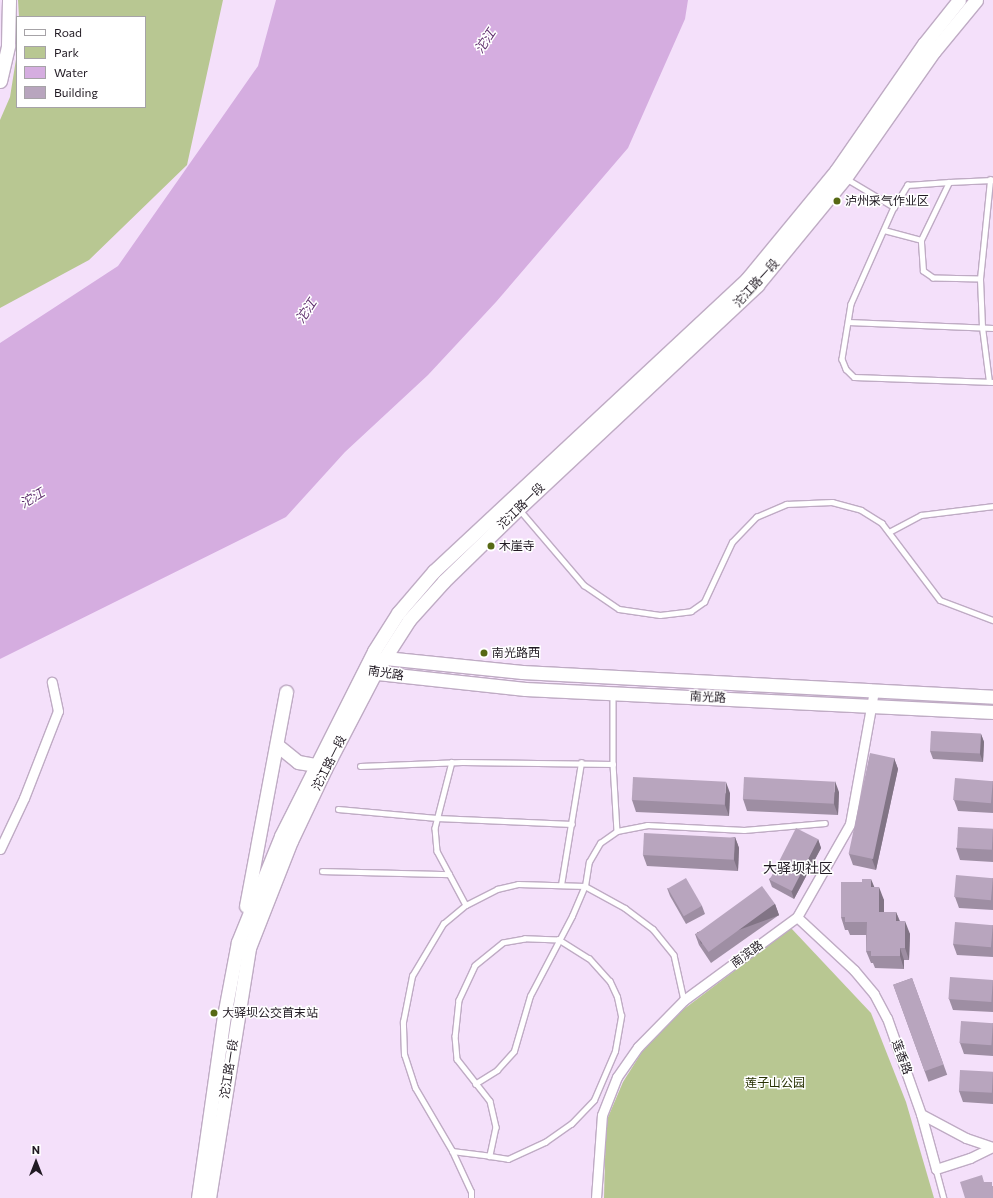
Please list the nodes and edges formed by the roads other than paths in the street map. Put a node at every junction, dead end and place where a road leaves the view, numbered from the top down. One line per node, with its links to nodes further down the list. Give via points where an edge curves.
1 (9, 0): 4 (street, via 8,45)
2 (959, 0): 5 (street, 沱江路一段, via 924,44)
3 (976, 0): 5 (street, 沱江路一段)
4 (0, 81)
5 (840, 175): 8 (lane); 16 (street, 沱江路一段, via 747,279); 18 (street, 沱江路一段, via 757,285)
6 (992, 180): 7 (lane); 11 (lane)
7 (950, 182): 8 (lane, via 907,185); 10 (lane)
8 (894, 207): 9 (lane)
9 (884, 230): 10 (lane); 12 (lane, via 851,304)
10 (921, 240): 11 (lane, via 922,271 932,278)
11 (980, 279): 13 (lane)
12 (848, 322): 13 (lane); 15 (lane, via 842,359 846,369 854,377)
13 (982, 327): 14 (lane); 15 (lane)
14 (993, 328)
15 (991, 382)
16 (512, 498): 18 (lane); 22 (street, 沱江路一段, via 434,571 398,614)
17 (993, 506): 19 (lane, via 921,515)
18 (518, 509): 19 (lane, via 584,585 619,609 660,615 691,611 704,602 732,542 756,517 786,504 832,502 861,510 882,523); 21 (street, 沱江路一段, via 444,581 409,620)
19 (889, 532): 20 (lane, via 940,600)
20 (993, 620)
21 (385, 658): 22 (street, 南光路); 23 (street, 沱江路一段); 25 (street, 南光路, via 522,672)
22 (362, 670): 23 (street, 南光路); 35 (street, 沱江路一段)
23 (376, 674): 27 (street, 南光路, via 526,690); 50 (street, 沱江路一段, via 291,841)
24 (52, 682): 42 (street, via 58,711 24,798)
25 (874, 690): 28 (street, 南光路); 29 (street, 南滨路)
26 (286, 692): 31 (street)
27 (613, 693): 29 (street, 南光路); 34 (lane)
28 (993, 698)
29 (872, 704): 30 (street, 南光路); 48 (street, 南滨路, via 850,824)
30 (993, 712)
31 (277, 745): 35 (street, via 298,762); 50 (street)
32 (452, 762): 33 (lane); 36 (lane); 38 (lane)
33 (581, 763): 34 (lane); 40 (lane)
34 (613, 764): 41 (lane)
35 (315, 765): 50 (street, 沱江路一段, via 281,836 256,899)
36 (360, 766)
37 (338, 809): 38 (lane)
38 (437, 818): 40 (lane); 44 (lane, via 437,852)
39 (825, 823): 41 (lane, via 744,830 647,825)
40 (572, 824): 45 (lane)
41 (617, 831): 46 (lane, via 600,843 589,862)
42 (0, 849)
43 (322, 871): 44 (lane)
44 (449, 874): 47 (lane)
45 (561, 885): 46 (lane); 47 (lane, via 518,884 497,889)
46 (585, 886): 49 (lane); 51 (lane, via 625,908 653,928 674,955)
47 (466, 905): 55 (lane, via 443,924 412,976 403,1022 404,1055 415,1088)
48 (797, 917): 51 (street, 南滨路); 53 (street, 莲香路, via 854,970 874,994 903,1057)
49 (558, 940): 52 (lane, via 530,996 514,1051 497,1070); 52 (lane, via 525,939 503,943 475,966 459,1000 455,1036 457,1059); 56 (lane, via 589,959 610,982 617,997 621,1016 615,1052 594,1100 572,1124 545,1142 508,1159)
50 (243, 945): 58 (street, 沱江路一段, via 224,1016); 59 (street, 沱江路一段)
51 (684, 1000): 61 (street, 南滨路, via 638,1047 617,1077 602,1115)
52 (475, 1084): 56 (lane, via 490,1101 496,1126)
53 (921, 1114): 54 (street, via 966,1138); 57 (street, 莲香路)
54 (993, 1147): 57 (street)
55 (452, 1151): 56 (lane); 60 (lane, via 471,1192)
56 (490, 1156)
57 (936, 1169): 62 (lane)
58 (198, 1198)
59 (209, 1198)
60 (471, 1198)
61 (596, 1198)
62 (944, 1198)

